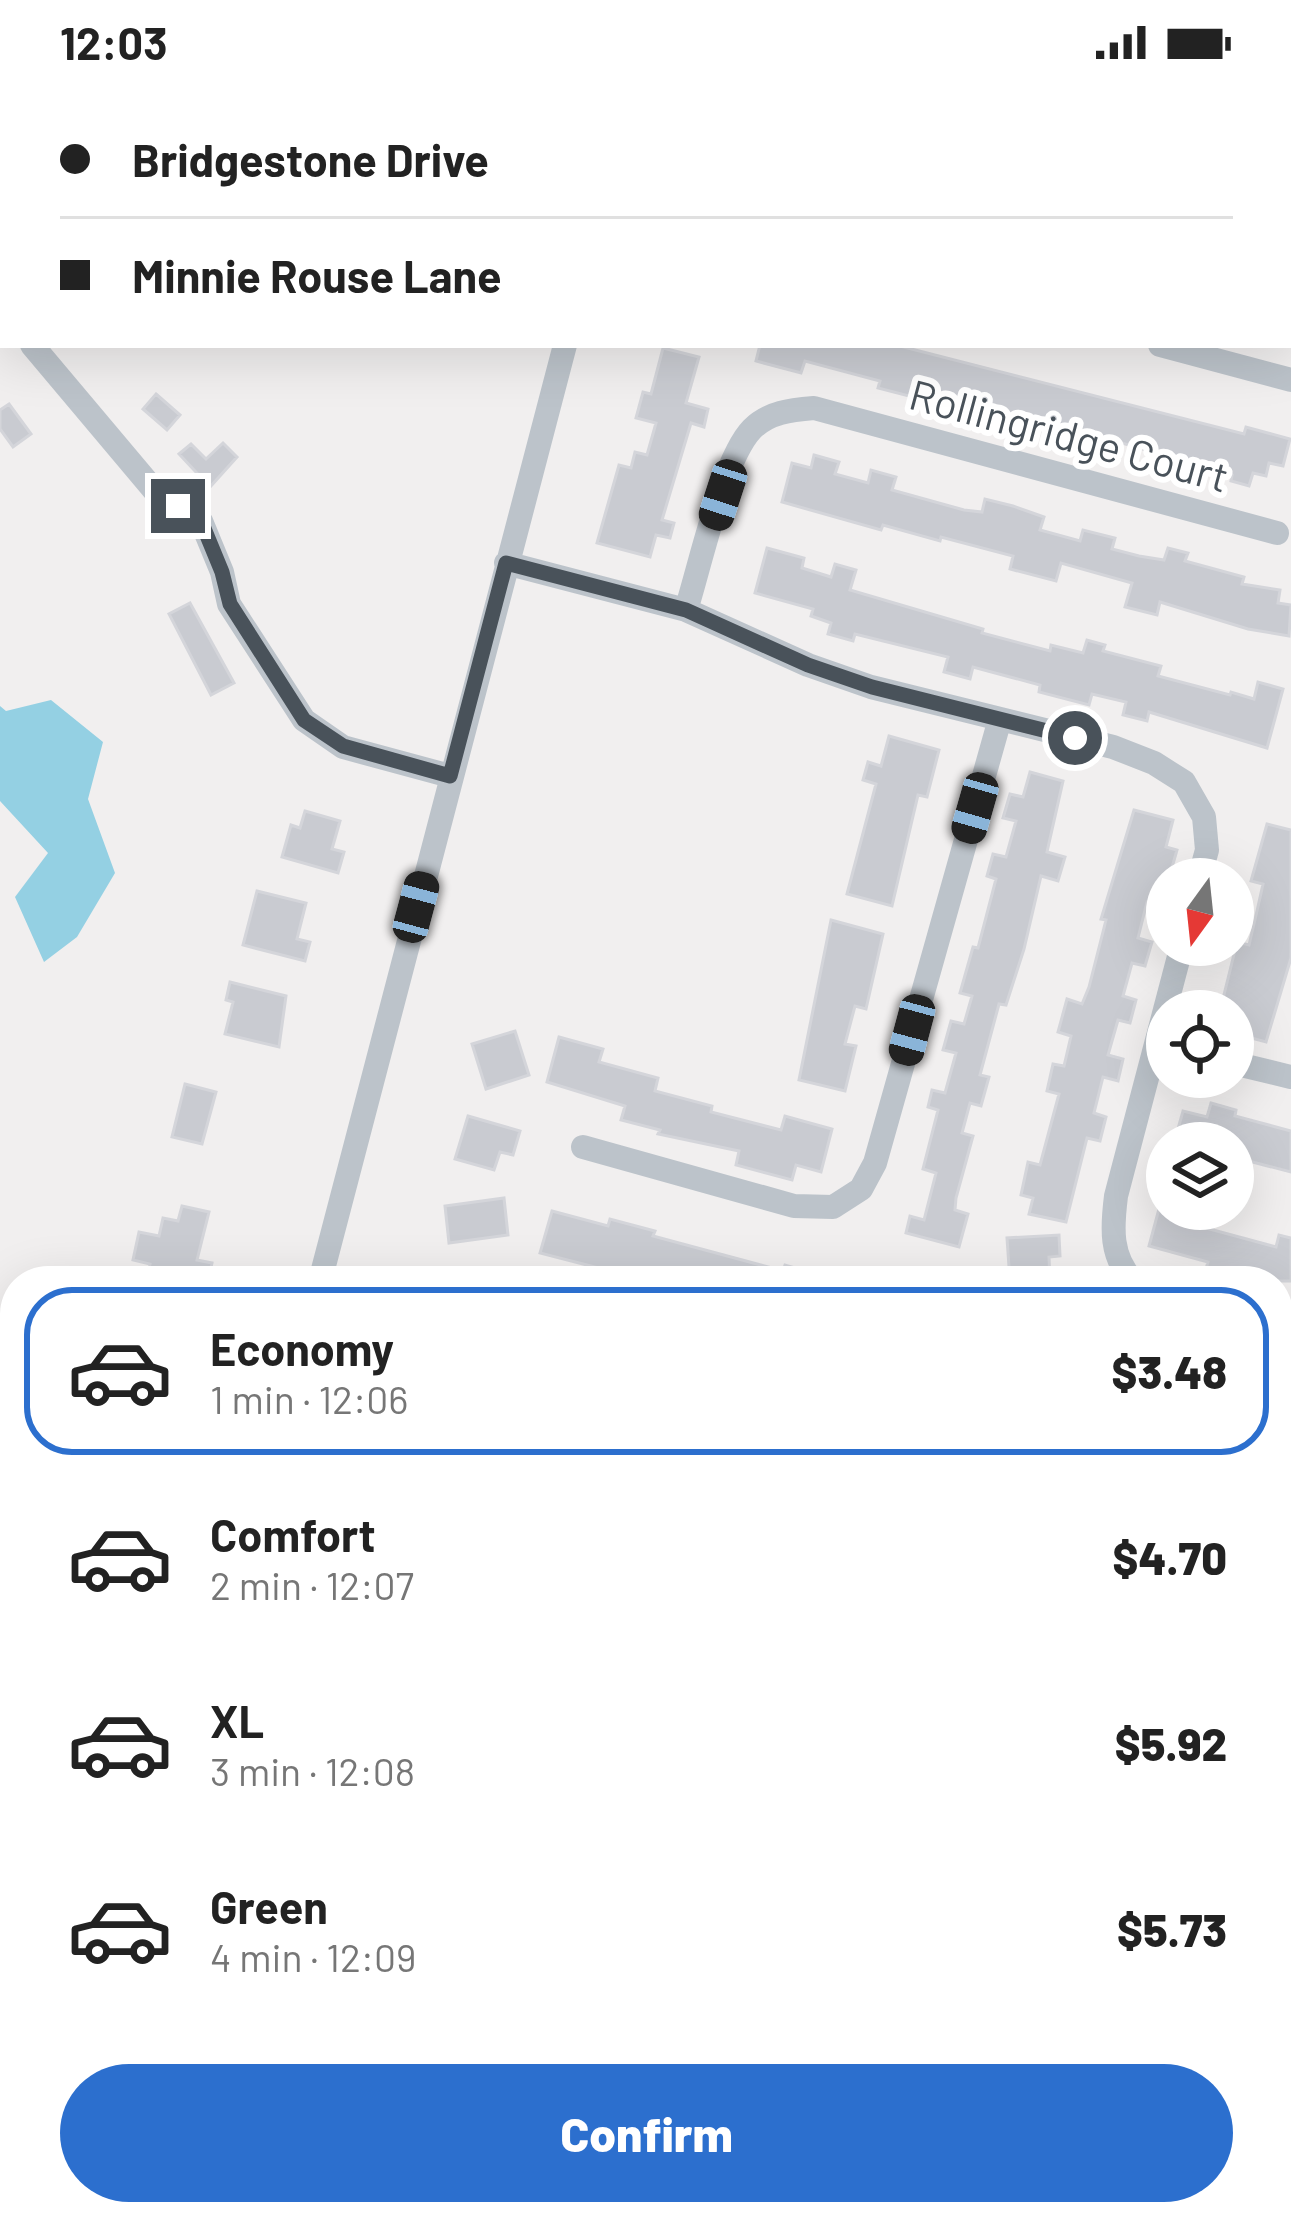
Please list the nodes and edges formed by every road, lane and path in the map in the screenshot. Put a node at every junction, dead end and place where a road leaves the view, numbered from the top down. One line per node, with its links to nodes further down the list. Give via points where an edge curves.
1 (35, 348): 9 (street, via 154,490 201,521 230,604 304,720 343,746)
2 (564, 348): 6 (street)
3 (1171, 348): 4 (street)
4 (1291, 380)
5 (1277, 533): 7 (street, Rollingridge Court, via 814,408 779,412 753,429 735,457)
6 (506, 563): 7 (street); 9 (street)
7 (686, 610): 8 (street, via 808,665)
8 (1000, 719): 10 (street, via 1113,747 1184,782 1204,817); 14 (street, via 875,1163 861,1189 833,1207 794,1206)
9 (450, 776): 15 (street)
10 (1205, 858)
11 (1254, 1068): 12 (street)
12 (1291, 1077)
13 (1146, 1098): 16 (street, via 1116,1196)
14 (583, 1147)
15 (324, 1266)
16 (1120, 1266)

